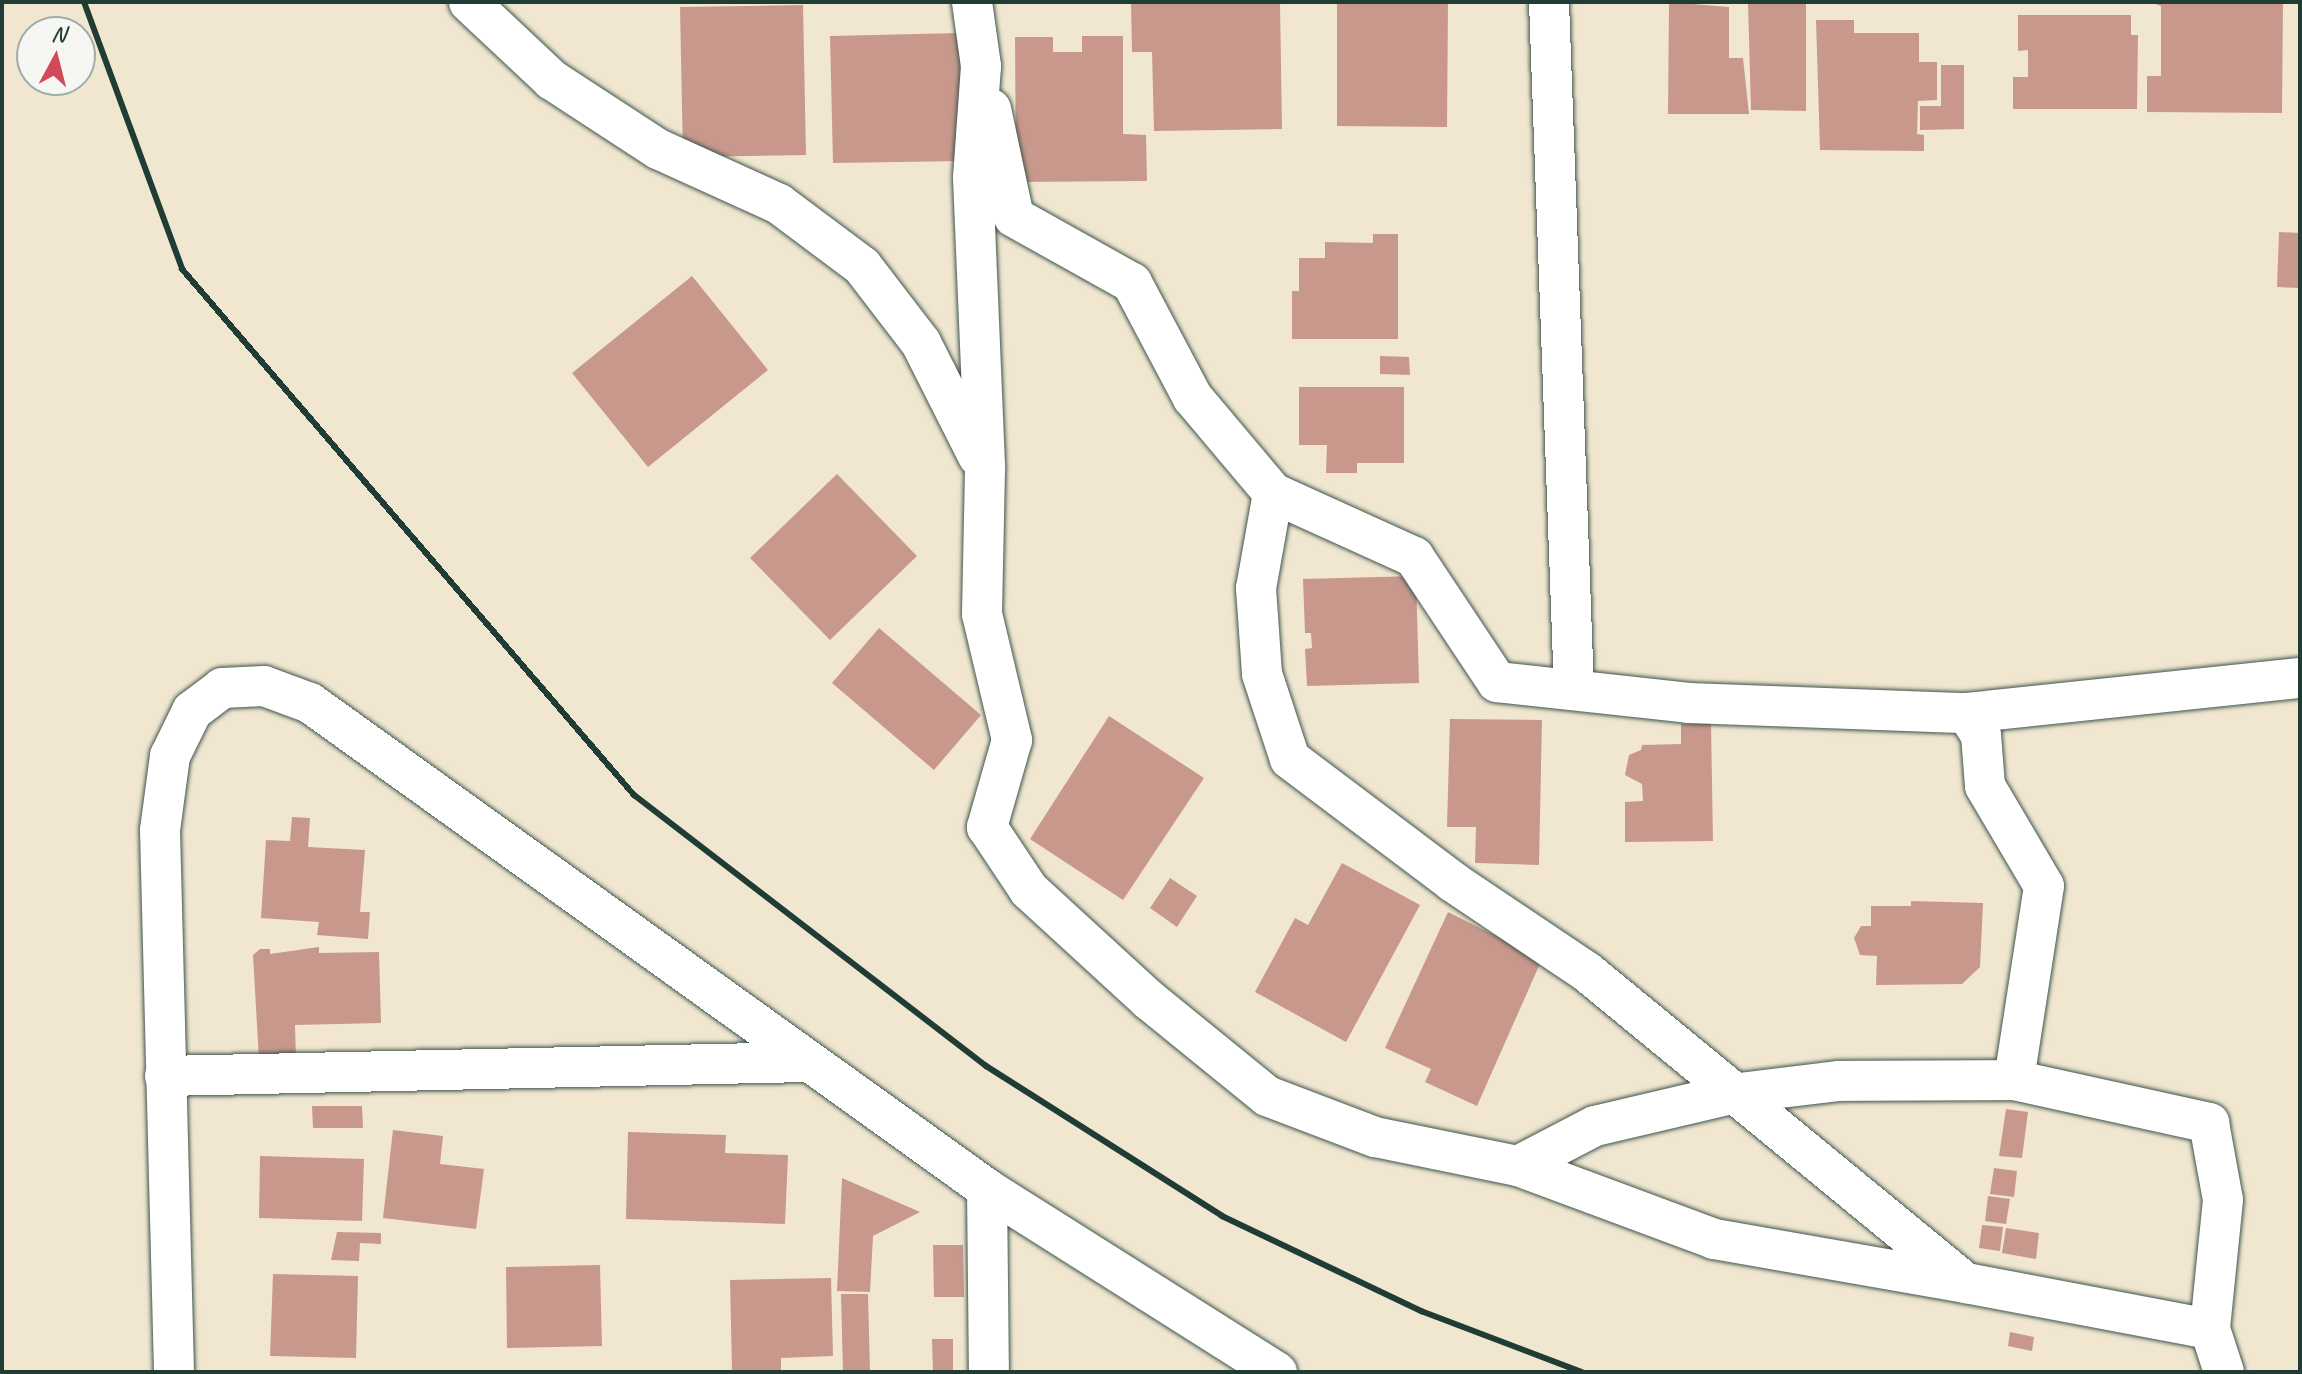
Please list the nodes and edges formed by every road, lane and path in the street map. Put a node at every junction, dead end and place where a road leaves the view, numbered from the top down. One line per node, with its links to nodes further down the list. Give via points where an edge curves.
1 (469, 2): 5 (street, via 552,80 658,149 779,204 862,266 921,343)
2 (972, 2): 4 (street)
3 (1549, 2): 8 (street)
4 (981, 66): 5 (street, via 973,178); 6 (street, via 1014,217 1132,283 1193,398)
5 (985, 470): 14 (street, via 982,614 1012,740 987,827 1029,890 1149,1000 1267,1096 1375,1137)
6 (1273, 493): 8 (street, via 1414,557 1497,682); 13 (street, via 1256,588 1262,674 1290,759 1453,882 1587,972)
7 (2300, 678): 9 (street)
8 (1574, 689): 9 (street, via 1689,703)
9 (1967, 713): 12 (street, via 1981,735 1985,786 2044,886)
10 (805, 1062): 11 (street); 11 (street, via 310,703 264,686 222,688 192,711 170,756 160,830); 15 (street)
11 (165, 1076): 18 (street)
12 (2014, 1080): 13 (street, via 1839,1081); 17 (street, via 2209,1123 2223,1200)
13 (1731, 1094): 14 (street, via 1595,1126); 16 (street)
14 (1518, 1166): 16 (street, via 1714,1239)
15 (987, 1189): 19 (street); 20 (street)
16 (1966, 1283): 17 (street)
17 (2210, 1329): 21 (street)
18 (174, 1372)
19 (989, 1372)
20 (1277, 1372)
21 (2224, 1372)

